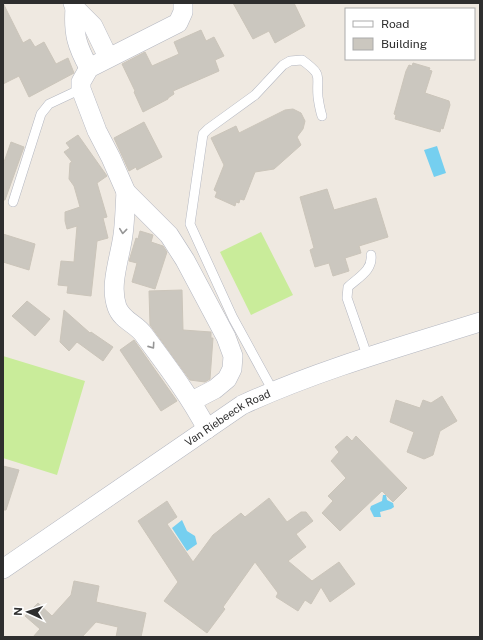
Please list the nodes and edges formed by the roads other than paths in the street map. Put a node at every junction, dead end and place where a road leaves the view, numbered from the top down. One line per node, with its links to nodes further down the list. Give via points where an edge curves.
1 (183, 3): 3 (street, via 183,12 178,23)
2 (74, 6): 3 (street, via 93,26); 4 (street, via 76,40)
3 (108, 57): 4 (street)
4 (89, 68): 5 (street, via 81,82)
5 (81, 89): 7 (street, via 97,131); 8 (lane, via 49,104 41,114)
6 (322, 116): 12 (lane, via 318,97 319,78 312,67 302,60 290,61 283,65 255,95 203,134 190,224 233,318)
7 (126, 192): 13 (street, one-way to 13, via 123,235 116,274 117,307 124,319 143,334); 13 (street, via 169,235 226,337 233,356 232,369 227,379 215,389)
8 (13, 202)
9 (371, 255): 11 (lane, via 370,268 348,287 347,298)
10 (480, 322): 11 (street, Van Riebeeck Road)
11 (368, 358): 12 (street, Van Riebeeck Road)
12 (273, 391): 14 (street, Van Riebeeck Road, via 242,405)
13 (192, 401): 14 (street)
14 (207, 429): 15 (street, Van Riebeeck Road)
15 (3, 569)

